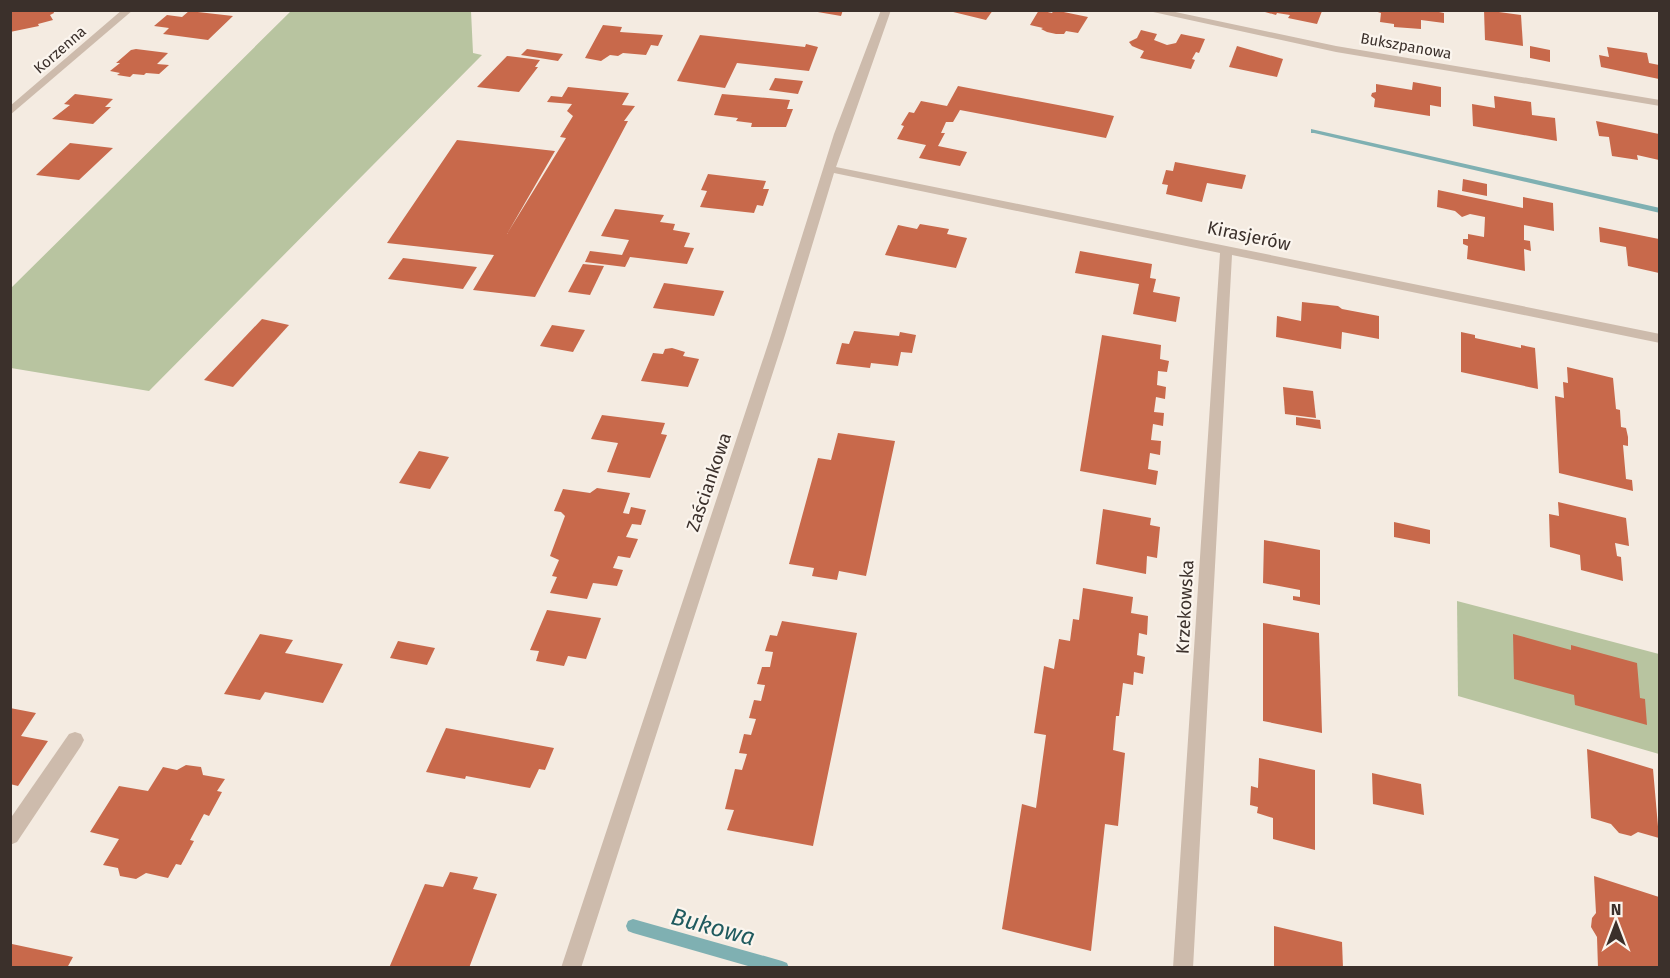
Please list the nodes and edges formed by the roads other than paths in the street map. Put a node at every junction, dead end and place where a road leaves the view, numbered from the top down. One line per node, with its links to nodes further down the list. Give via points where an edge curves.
1 (128, 10): 5 (street, Korzenna)
2 (886, 10): 6 (street, Zaściankowa)
3 (1149, 10): 4 (street, Bukszpanowa, via 1335,49)
4 (1659, 103)
5 (10, 112)
6 (830, 169): 7 (street, Kirasjerów); 11 (street, Zaściankowa)
7 (1226, 249): 8 (street, Kirasjerów); 12 (street, Krzekowska)
8 (1659, 339)
9 (75, 741): 10 (street)
10 (10, 836)
11 (571, 968)
12 (1183, 968)

